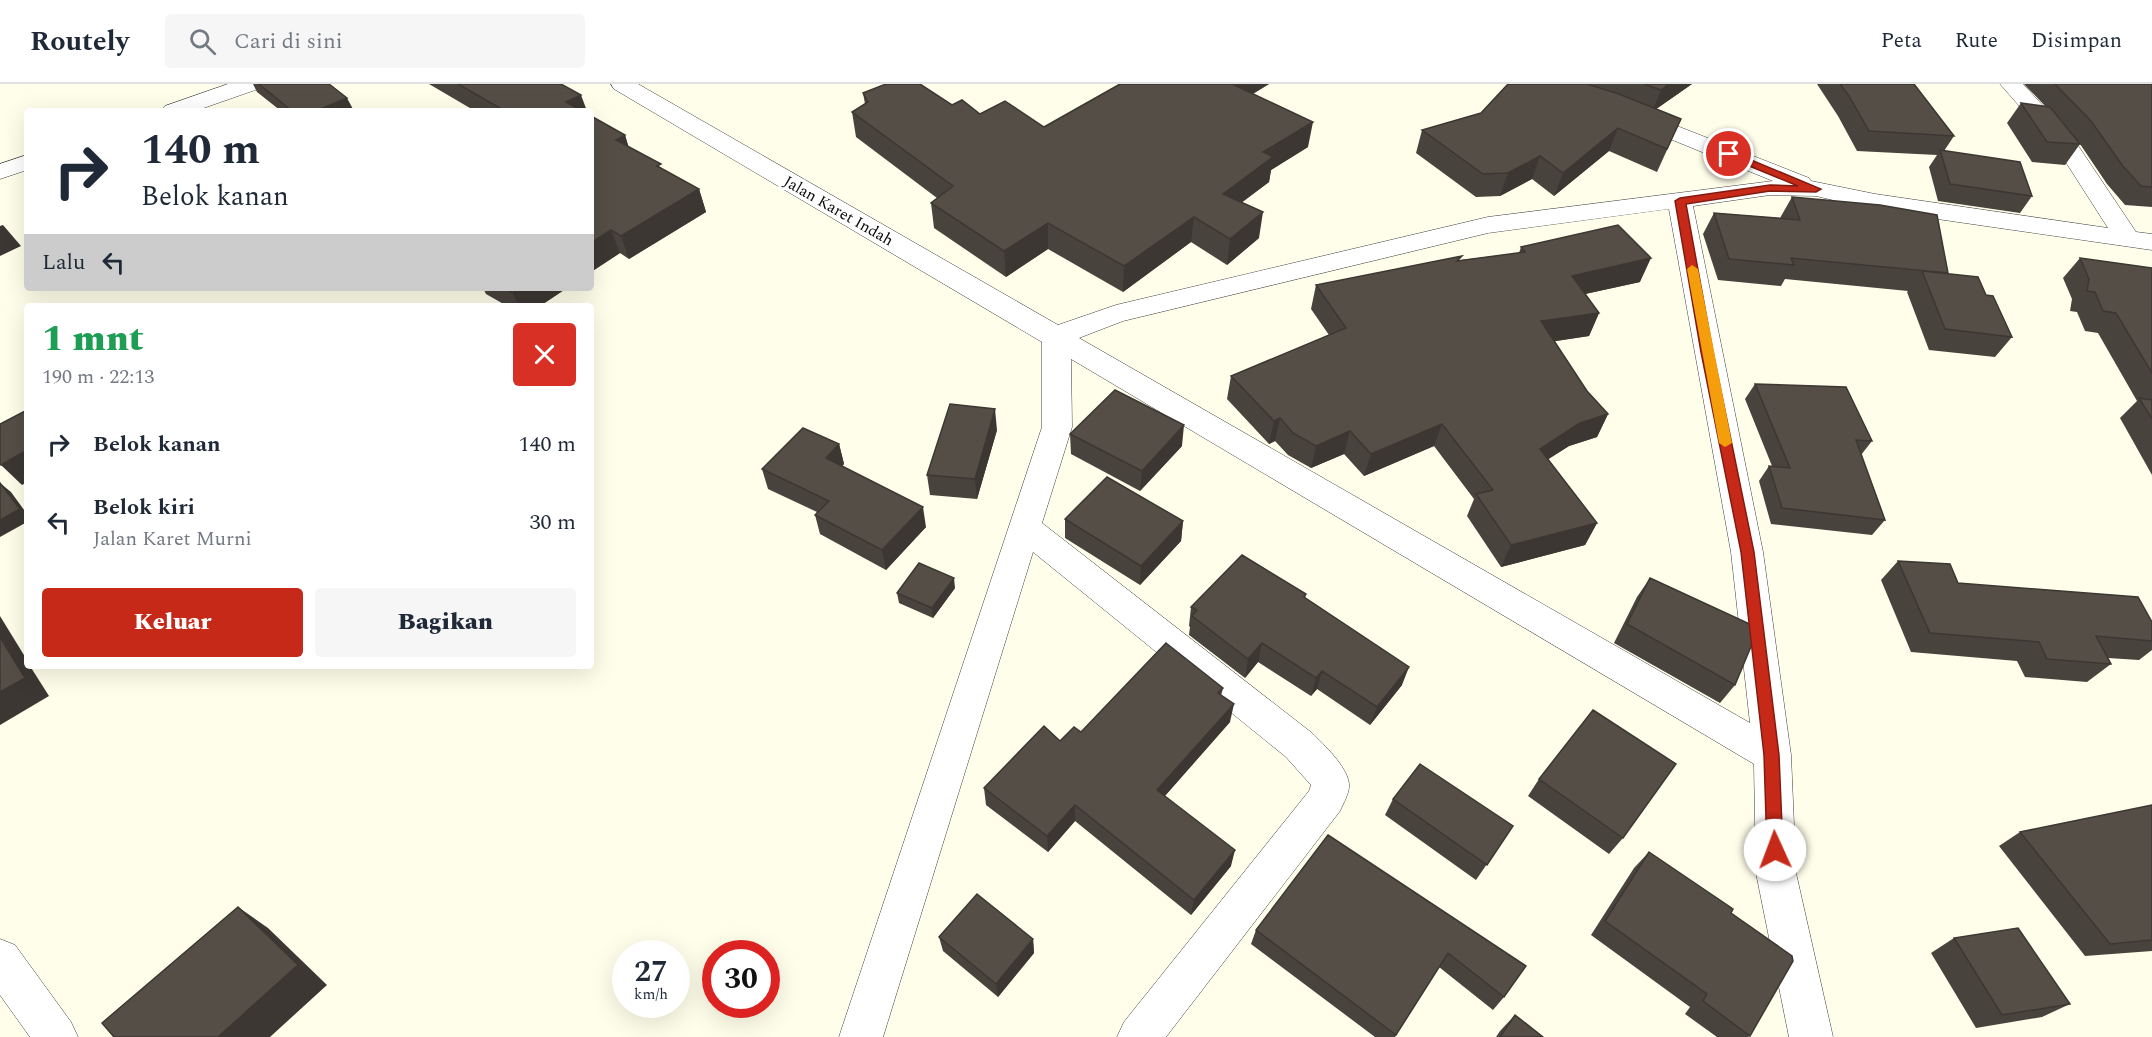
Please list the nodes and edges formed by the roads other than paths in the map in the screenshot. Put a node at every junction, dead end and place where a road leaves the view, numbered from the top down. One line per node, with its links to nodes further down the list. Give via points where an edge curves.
1 (250, 84): 5 (street)
2 (622, 84): 11 (street, Jalan Karet Indah)
3 (2011, 84): 10 (street, via 2067,147)
4 (1609, 107): 8 (street)
5 (182, 108)
6 (24, 163): 7 (street)
7 (0, 172)
8 (1816, 189): 9 (street, via 1770,188); 10 (street, via 1875,202)
9 (1680, 201): 11 (street, via 1488,225 1116,314); 13 (street, via 1747,552)
10 (2140, 241)
11 (1056, 336): 12 (street, via 1057,427); 13 (street, Jalan Karet Indah)
12 (1024, 526): 16 (street); 17 (street, via 1299,745 1321,767 1330,784 1326,799)
13 (1772, 755): 18 (street, via 1776,873)
14 (0, 960): 15 (street)
15 (56, 1037)
16 (861, 1037)
17 (1139, 1037)
18 (1810, 1037)

